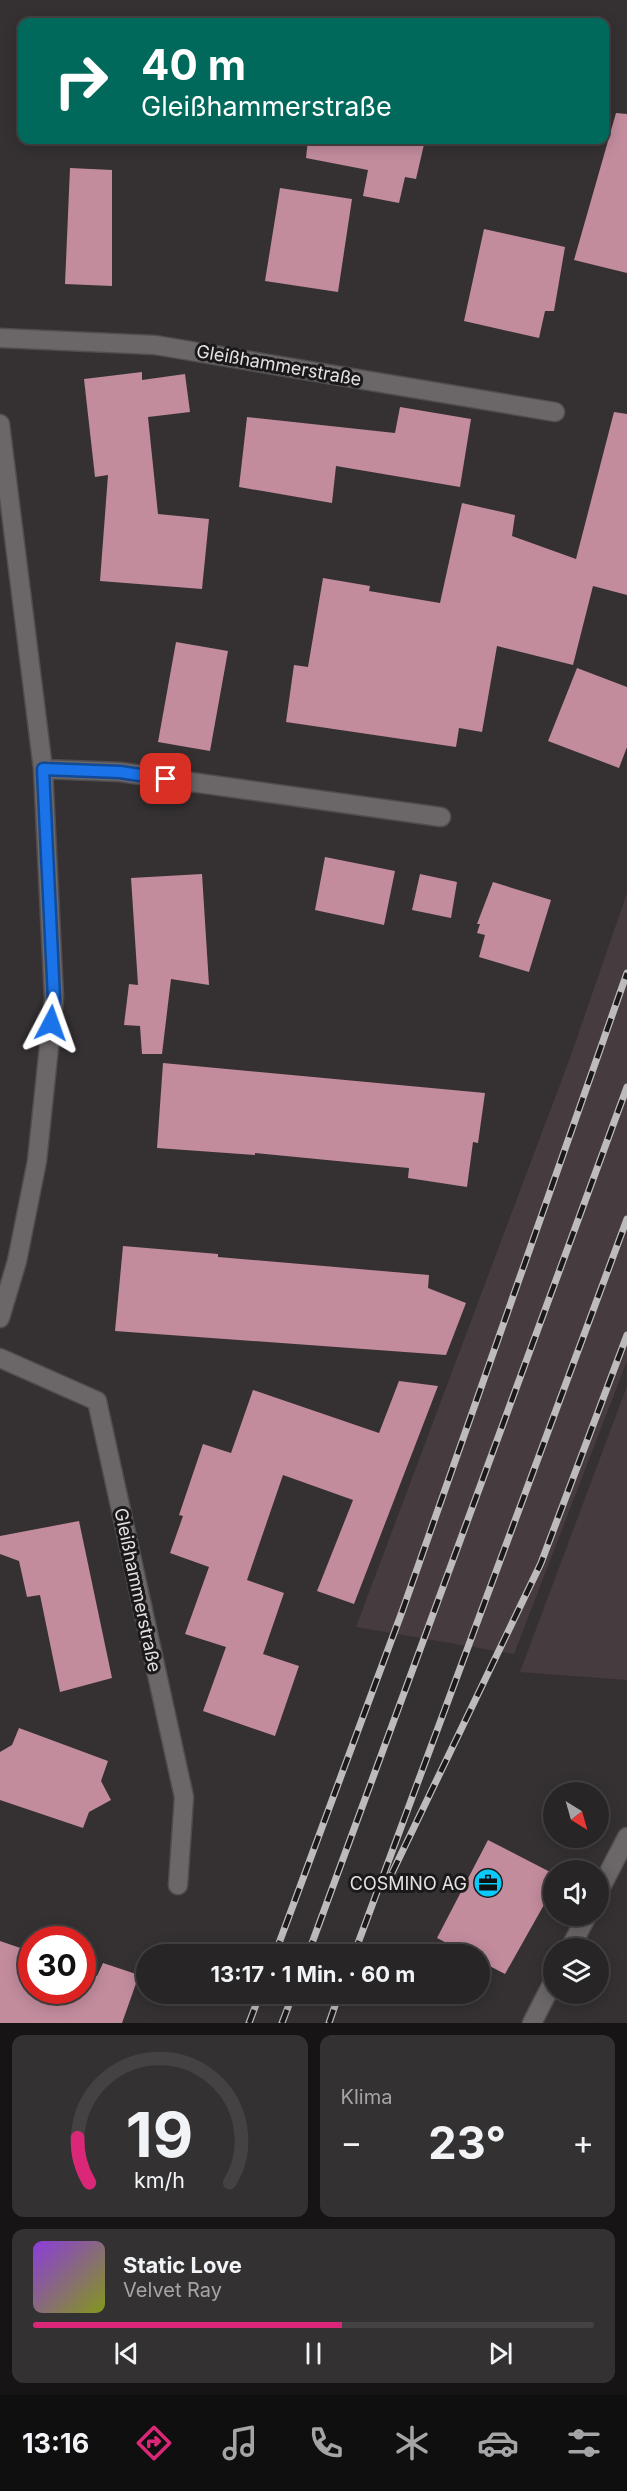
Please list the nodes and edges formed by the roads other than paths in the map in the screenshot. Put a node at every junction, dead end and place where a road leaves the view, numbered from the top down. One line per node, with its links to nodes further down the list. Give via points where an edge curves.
1 (0, 338): 2 (street, Gleißhammerstraße, via 155,345)
2 (555, 412)
3 (0, 424): 4 (street)
4 (43, 769): 5 (street, via 120,772); 6 (street, via 54,999 37,1161 17,1261)
5 (441, 817)
6 (0, 1318)
7 (0, 1358): 10 (street, Gleißhammerstraße, via 97,1401 184,1797)
8 (627, 1837): 9 (street)
9 (609, 1872)
10 (178, 1885)
11 (543, 2002): 12 (street)
12 (532, 2023)

